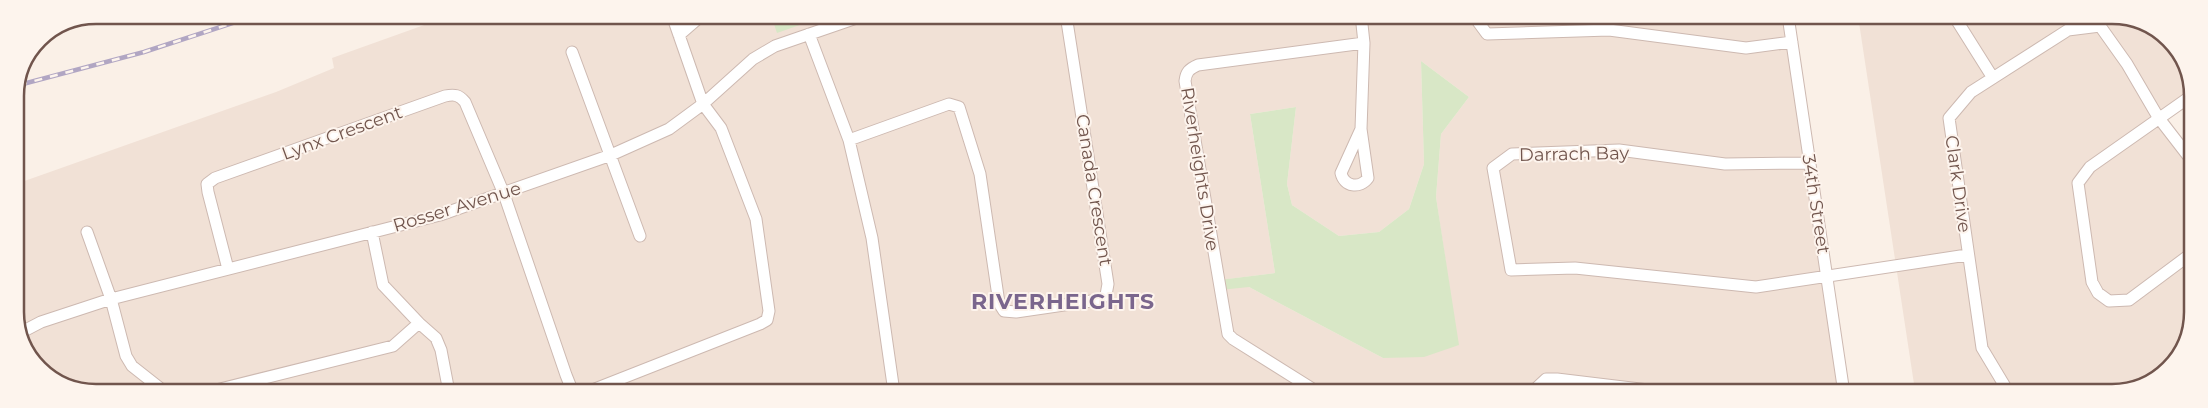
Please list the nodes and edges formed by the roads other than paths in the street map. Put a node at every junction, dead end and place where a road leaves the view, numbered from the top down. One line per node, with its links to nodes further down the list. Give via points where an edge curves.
1 (675, 24): 12 (street)
2 (692, 24): 12 (street)
3 (839, 24): 11 (street, Rosser Avenue)
4 (1067, 24): 21 (street, Canada Crescent, via 1108,284 1106,295 1098,300 1004,311 999,303 980,174 958,107 949,104)
5 (1362, 24): 14 (street)
6 (1480, 24): 13 (street, via 1487,34 1609,30 1746,48)
7 (1789, 24): 13 (street, 34th Street)
8 (1959, 24): 16 (street)
9 (2089, 24): 16 (street, Clark Drive, via 2068,30)
10 (2101, 24): 19 (street)
11 (809, 34): 18 (street, Rosser Avenue, via 775,46 753,60); 21 (street)
12 (679, 35): 18 (street)
13 (1792, 42): 24 (street, 34th Street)
14 (1364, 43): 20 (street); 42 (street, Riverheights Drive, via 1198,65 1186,74 1228,334)
15 (572, 52): 23 (street)
16 (1993, 78): 29 (street, Clark Drive, via 1971,92 1949,118)
17 (2184, 101): 19 (street)
18 (703, 104): 23 (street, Rosser Avenue, via 669,128); 40 (street, via 721,128 756,219 769,311 767,320)
19 (2158, 118): 22 (street); 30 (street, via 2090,167 2078,183 2092,282 2098,292 2110,301 2129,300)
20 (1361, 129)
21 (849, 140): 41 (street, via 872,238)
22 (2184, 151)
23 (611, 156): 25 (street, Rosser Avenue); 28 (street)
24 (1809, 163): 32 (street, 34th Street); 32 (street, Darrach Bay, via 1726,164 1618,150 1512,154 1493,168 1511,270 1575,268 1756,288)
25 (504, 194): 27 (street, Rosser Avenue); 31 (street, Lynx Crescent, via 465,102 460,96 445,96 215,178 208,184 208,192); 39 (street)
26 (87, 232): 33 (street)
27 (372, 232): 31 (street, Rosser Avenue); 34 (street, via 383,285)
28 (640, 236)
29 (1967, 255): 32 (street); 46 (street, Clark Drive, via 1982,348)
30 (2184, 259)
31 (228, 269): 33 (street, Rosser Avenue)
32 (1827, 277): 45 (street, 34th Street)
33 (111, 299): 35 (street, Rosser Avenue); 36 (street, via 126,356 132,366)
34 (419, 323): 37 (street, via 393,346); 38 (street, via 436,338)
35 (26, 330)
36 (155, 384)
37 (240, 384)
38 (447, 384)
39 (569, 384)
40 (606, 384)
41 (893, 384)
42 (1305, 384)
43 (1541, 384): 44 (street, via 1546,379 1558,378)
44 (1604, 384)
45 (1843, 384)
46 (2004, 384)

